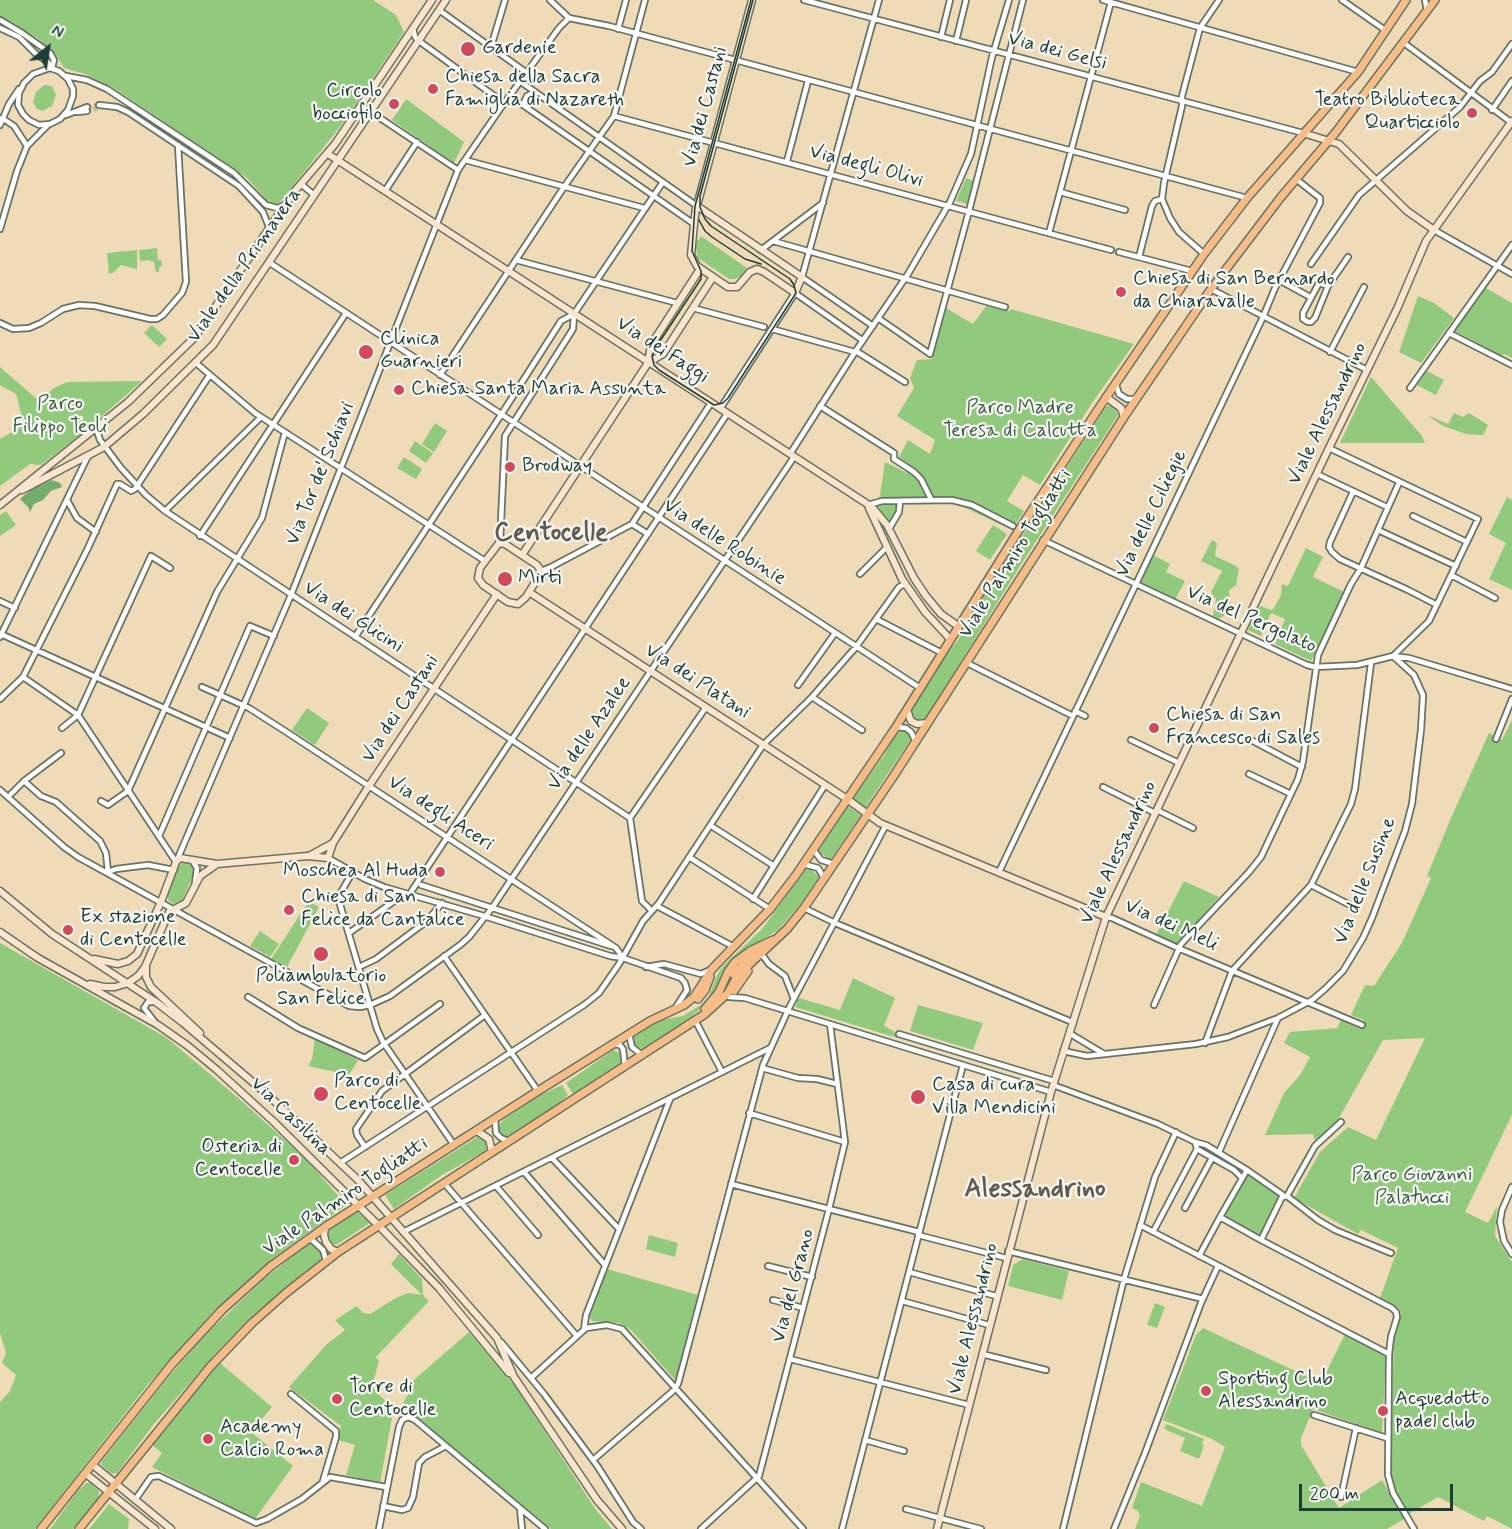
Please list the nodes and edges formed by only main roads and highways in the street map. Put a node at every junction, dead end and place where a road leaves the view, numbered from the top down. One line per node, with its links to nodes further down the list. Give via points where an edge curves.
1 (1406, 0): 4 (main road, Viale Palmiro Togliatti, via 1358,72 1201,252 896,727 770,909)
2 (1435, 0): 3 (main road, Viale Palmiro Togliatti, via 1211,289 1043,540 868,814 804,909)
3 (778, 938): 5 (main road, Viale Palmiro Togliatti, via 738,975); 5 (main road, Viale Palmiro Togliatti, via 729,997); 7 (main road, Viale Palmiro Togliatti, via 736,971); 8 (main road, Viale Palmiro Togliatti, via 740,957)
4 (721, 960): 6 (main road, Viale Palmiro Togliatti, via 694,997); 6 (main road, Viale Palmiro Togliatti, via 696,1002)
5 (720, 1001): 7 (main road, Viale Palmiro Togliatti)
6 (672, 1011): 9 (main road, Viale Palmiro Togliatti, via 538,1091 325,1227 271,1266 172,1364)
7 (705, 1014): 8 (main road, Viale Palmiro Togliatti)
8 (695, 1020): 10 (main road, Viale Palmiro Togliatti, via 326,1260 268,1308 219,1357)
9 (41, 1529)
10 (79, 1529)

